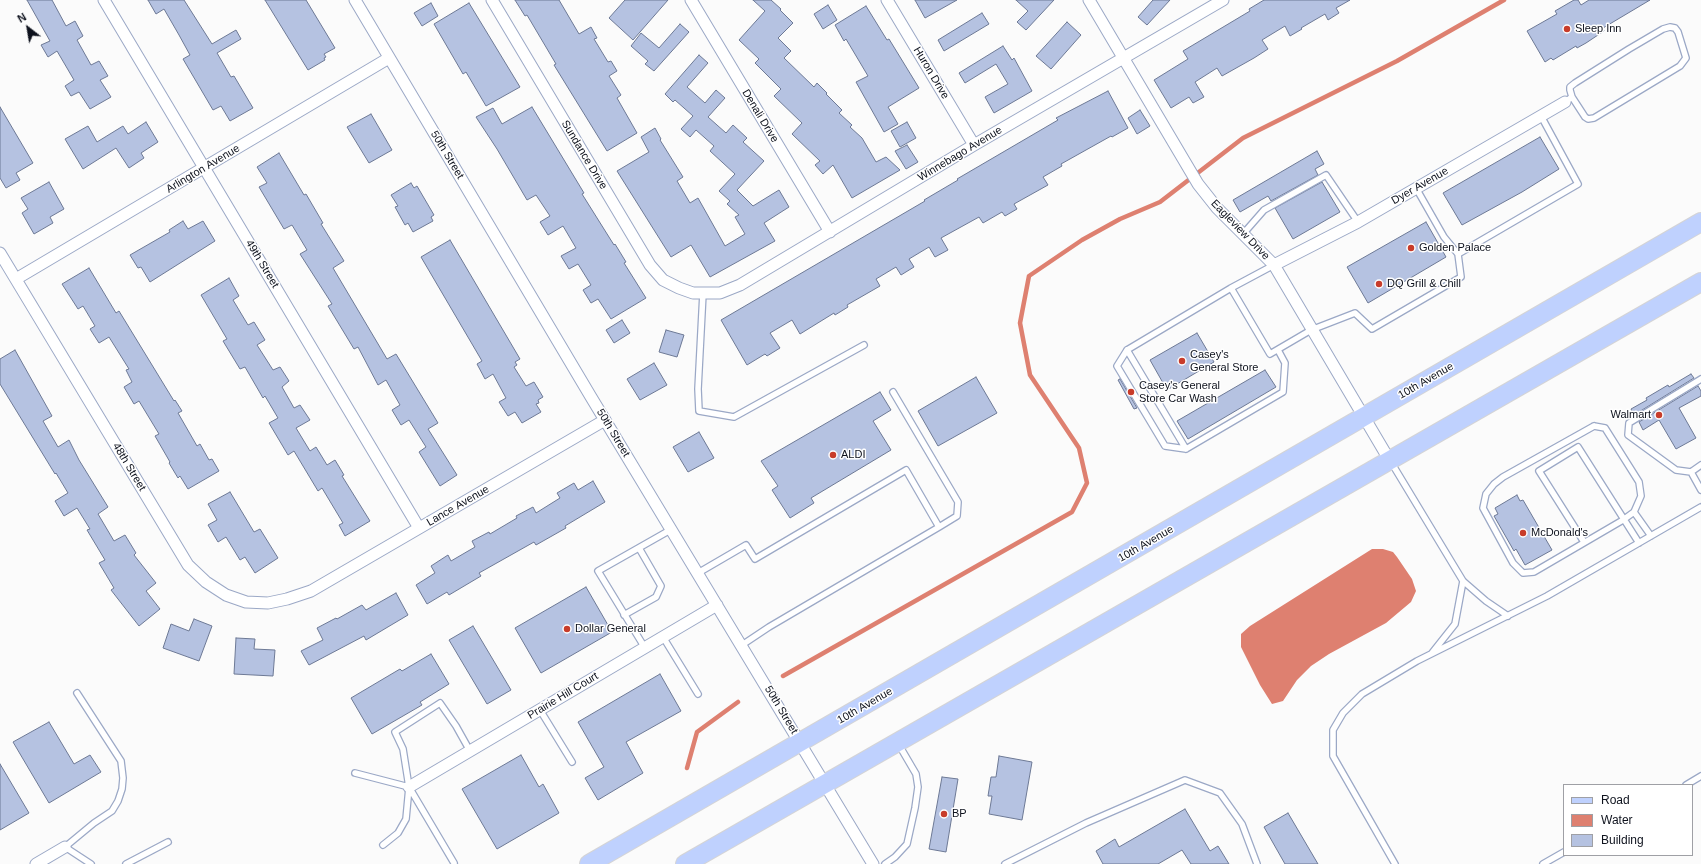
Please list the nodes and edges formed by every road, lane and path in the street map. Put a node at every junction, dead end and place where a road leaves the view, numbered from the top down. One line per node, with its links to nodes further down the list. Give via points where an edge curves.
1 (104, 0): 13 (street, 49th Street)
2 (355, 0): 8 (street, 50th Street)
3 (492, 0): 25 (street, Sundance Drive, via 650,265 663,280)
4 (691, 0): 17 (street, Denali Drive)
5 (888, 0): 12 (street, Huron Drive)
6 (1089, 0): 9 (street, Eagleview Drive)
7 (1223, 0): 9 (street, Winnebago Avenue)
8 (389, 58): 13 (street, Arlington Avenue); 33 (street, 50th Street)
9 (1124, 58): 12 (street, Winnebago Avenue); 18 (street, Eagleview Drive, via 1198,184 1216,208)
10 (1569, 100): 10 (lane, via 1585,117 1594,118 1680,66 1686,58 1678,32 1675,28 1663,29 1574,83 1570,87); 11 (street, Dyer Avenue)
11 (1541, 116): 14 (street, Dyer Avenue); 20 (lane, via 1578,184)
12 (974, 145): 17 (street, Winnebago Avenue)
13 (204, 168): 22 (street, Arlington Avenue); 43 (street, 49th Street)
14 (1416, 188): 15 (street, Dyer Avenue); 20 (lane, via 1444,237)
15 (1358, 222): 18 (lane, via 1326,175 1264,210); 21 (street, Dyer Avenue)
16 (1701, 222): 32 (main road, 10th Avenue)
17 (830, 232): 25 (street, Winnebago Avenue, via 740,285 720,293)
18 (1243, 234): 21 (street, Eagleview Drive)
19 (0, 253): 22 (street, 48th Street)
20 (1458, 254): 26 (lane, via 1461,277 1372,329 1355,313)
21 (1274, 265): 24 (lane); 26 (street, Eagleview Drive)
22 (16, 279): 51 (street, 48th Street, via 188,565 213,587 246,602 268,603)
23 (1701, 282): 35 (main road)
24 (1231, 288): 28 (lane); 29 (lane, via 1270,354)
25 (698, 293): 27 (lane, via 699,411 734,417)
26 (1311, 330): 29 (lane); 32 (street, Eagleview Drive)
27 (864, 345)
28 (1127, 350): 34 (lane); 34 (lane, via 1117,366 1165,446)
29 (1278, 350): 34 (lane, via 1285,363 1283,392)
30 (1701, 379): 37 (lane, via 1629,423 1628,435 1676,470)
31 (894, 392): 42 (lane, via 958,502 957,516)
32 (1364, 418): 35 (street, Eagleview Drive); 63 (main road, 10th Avenue)
33 (605, 420): 43 (street, Lance Avenue); 44 (street, 50th Street)
34 (1186, 449)
35 (1390, 461): 50 (lane); 62 (main road)
36 (1701, 465): 37 (lane)
37 (1691, 472): 38 (lane)
38 (1701, 490)
39 (1701, 507): 45 (lane)
40 (1634, 512): 41 (lane); 45 (lane); 46 (lane, via 1641,496 1639,482 1605,428 1594,426 1504,477 1486,494 1483,508 1513,563 1523,573 1534,572)
41 (1623, 520): 46 (lane); 46 (lane, via 1578,447 1539,471); 47 (lane)
42 (939, 527): 49 (lane, via 906,470 755,558 746,545); 56 (lane)
43 (419, 528): 51 (street, Lance Avenue)
44 (672, 529): 48 (lane); 49 (street, 50th Street)
45 (1651, 536): 47 (lane)
46 (1584, 542)
47 (1639, 543): 54 (lane)
48 (639, 548): 53 (lane, via 661,586 656,597); 53 (lane, via 598,571)
49 (698, 573): 52 (street, 50th Street)
50 (1463, 581): 54 (lane); 58 (lane, via 1455,624)
51 (311, 591)
52 (717, 605): 55 (street, Prairie Hill Court); 56 (street, 50th Street)
53 (624, 615): 57 (lane)
54 (1508, 616): 58 (lane)
55 (663, 637): 57 (street, Prairie Hill Court); 60 (lane)
56 (742, 645): 63 (street, 50th Street)
57 (645, 648): 61 (street, Prairie Hill Court)
58 (1430, 654): 85 (lane, via 1362,694 1343,713 1333,730 1333,756)
59 (77, 694): 73 (lane, via 121,760 123,778 120,795 112,811)
60 (698, 694)
61 (540, 710): 64 (street, Prairie Hill Court); 65 (lane)
62 (897, 741): 68 (main road); 82 (lane, via 916,774 918,787 907,844)
63 (800, 743): 68 (street, 50th Street); 79 (main road, 10th Avenue)
64 (470, 751): 70 (street, Prairie Hill Court); 70 (lane, via 440,703 395,732 403,749)
65 (572, 762)
66 (354, 773): 70 (lane)
67 (1701, 776): 69 (lane)
68 (825, 782): 80 (main road); 81 (street, 50th Street)
69 (1688, 784)
70 (409, 787): 72 (lane, via 406,819 398,833); 75 (lane)
71 (168, 842): 78 (lane)
72 (383, 846)
73 (65, 847): 76 (street); 77 (lane)
74 (1563, 853): 86 (lane)
75 (454, 863)
76 (36, 864)
77 (91, 864)
78 (126, 864)
79 (589, 864)
80 (685, 864)
81 (873, 864)
82 (885, 864)
83 (1005, 864): 84 (lane, via 1086,822 1185,780 1220,794 1242,824)
84 (1257, 864)
85 (1395, 864)
86 (1544, 864)

